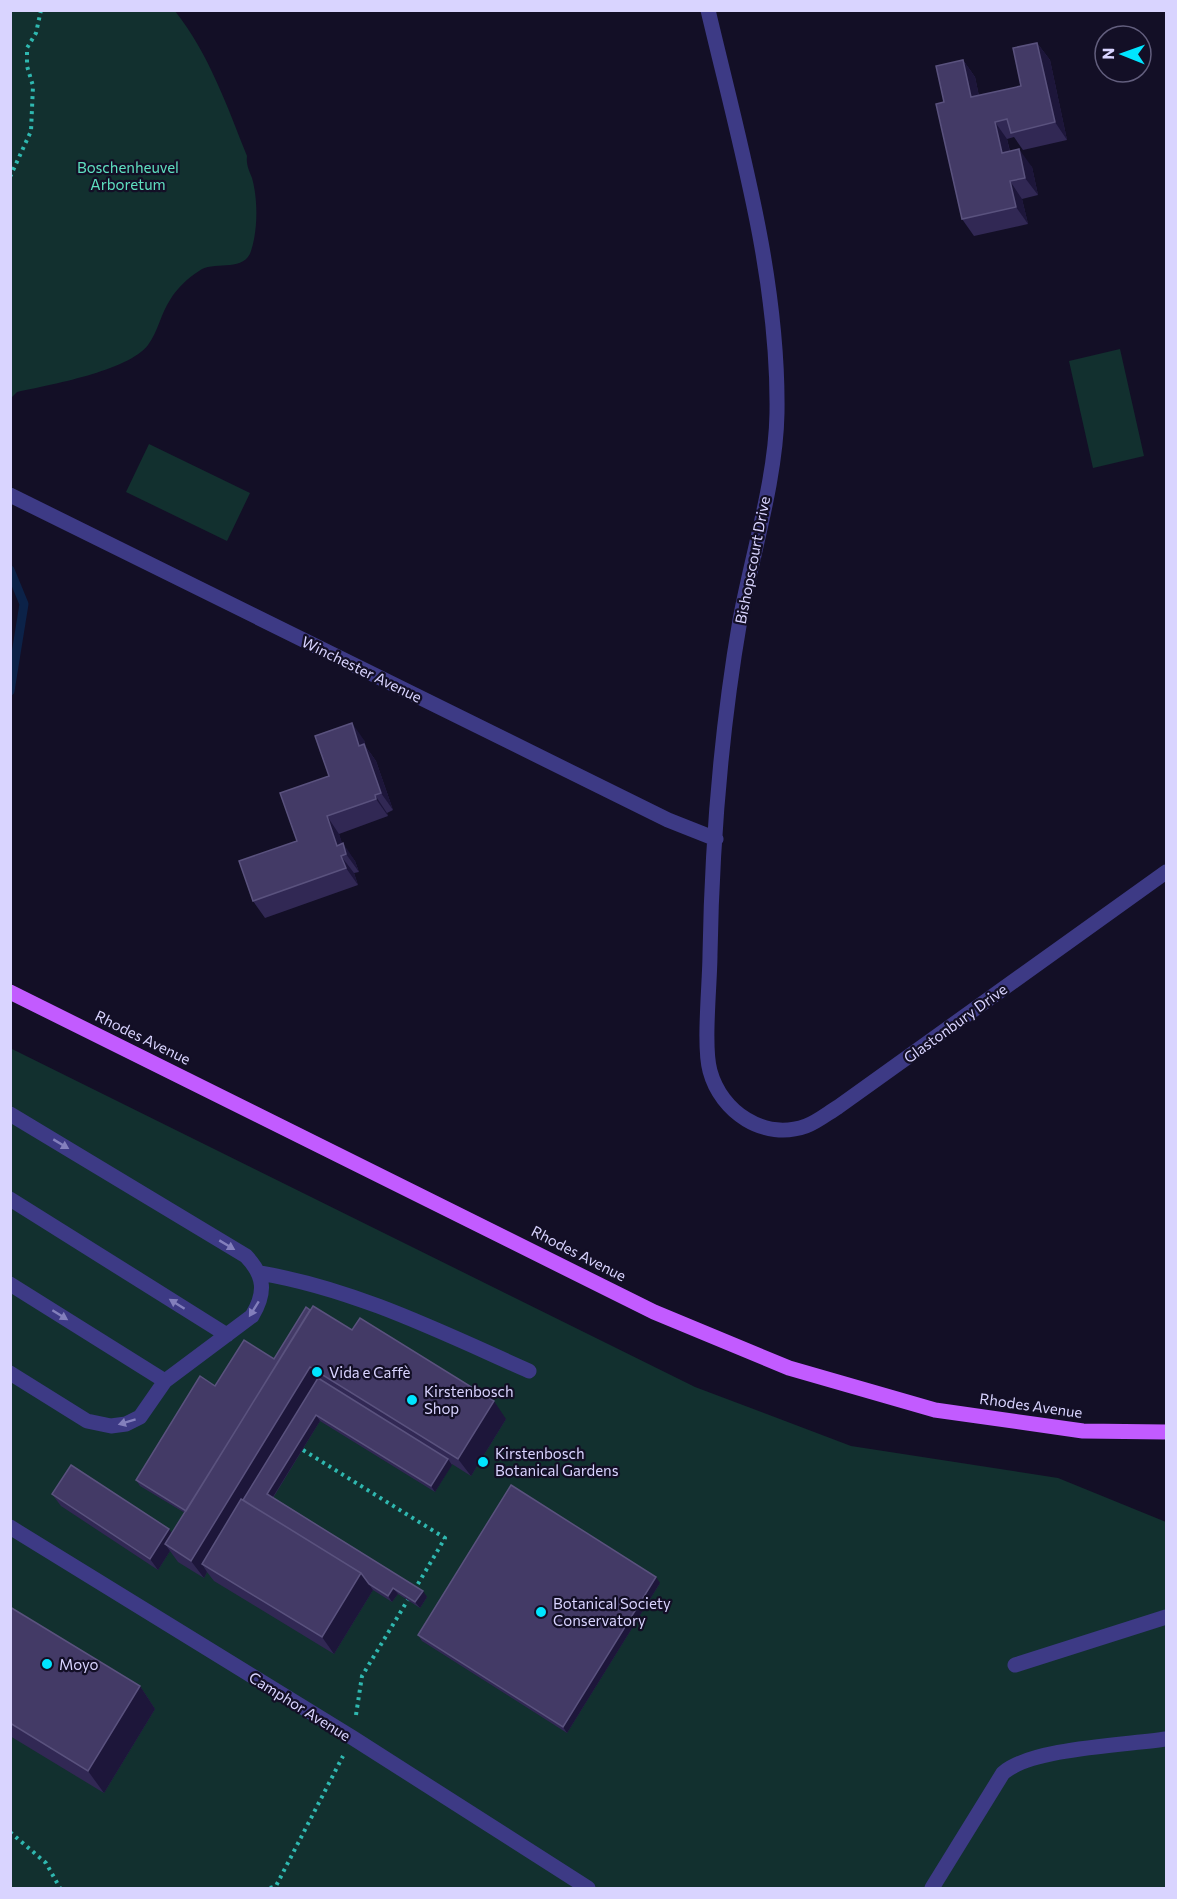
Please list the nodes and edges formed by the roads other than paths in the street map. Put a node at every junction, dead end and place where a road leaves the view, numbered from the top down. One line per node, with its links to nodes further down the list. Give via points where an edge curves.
1 (708, 10): 3 (street, Bishopscourt Drive, via 770,293 777,381 773,457 724,721)
2 (10, 495): 3 (street, Winchester Avenue, via 668,820)
3 (716, 839): 6 (street, Bishopscourt Drive, via 709,1069)
4 (1167, 872): 6 (street, Glastonbury Drive, via 806,1126 778,1130)
5 (10, 992): 15 (main road, Rhodes Avenue, via 654,1312 789,1368 935,1410 1083,1431)
6 (731, 1111)
7 (10, 1114): 9 (street, one-way to 9, via 246,1256)
8 (10, 1199): 11 (street, one-way to 8)
9 (260, 1273): 11 (street, one-way to 11, via 263,1288 259,1304 252,1316); 12 (street, via 337,1290)
10 (10, 1284): 14 (street, one-way to 14)
11 (227, 1335): 14 (street)
12 (529, 1371)
13 (10, 1373): 14 (street, one-way to 13, via 140,1417 126,1424 100,1425 87,1421)
14 (165, 1381)
15 (1167, 1432)
16 (10, 1527): 20 (street, Camphor Avenue)
17 (1167, 1617): 18 (street)
18 (1015, 1665)
19 (1167, 1739): 21 (street, via 1035,1757 1011,1766 1002,1773)
20 (588, 1888)
21 (932, 1888)

